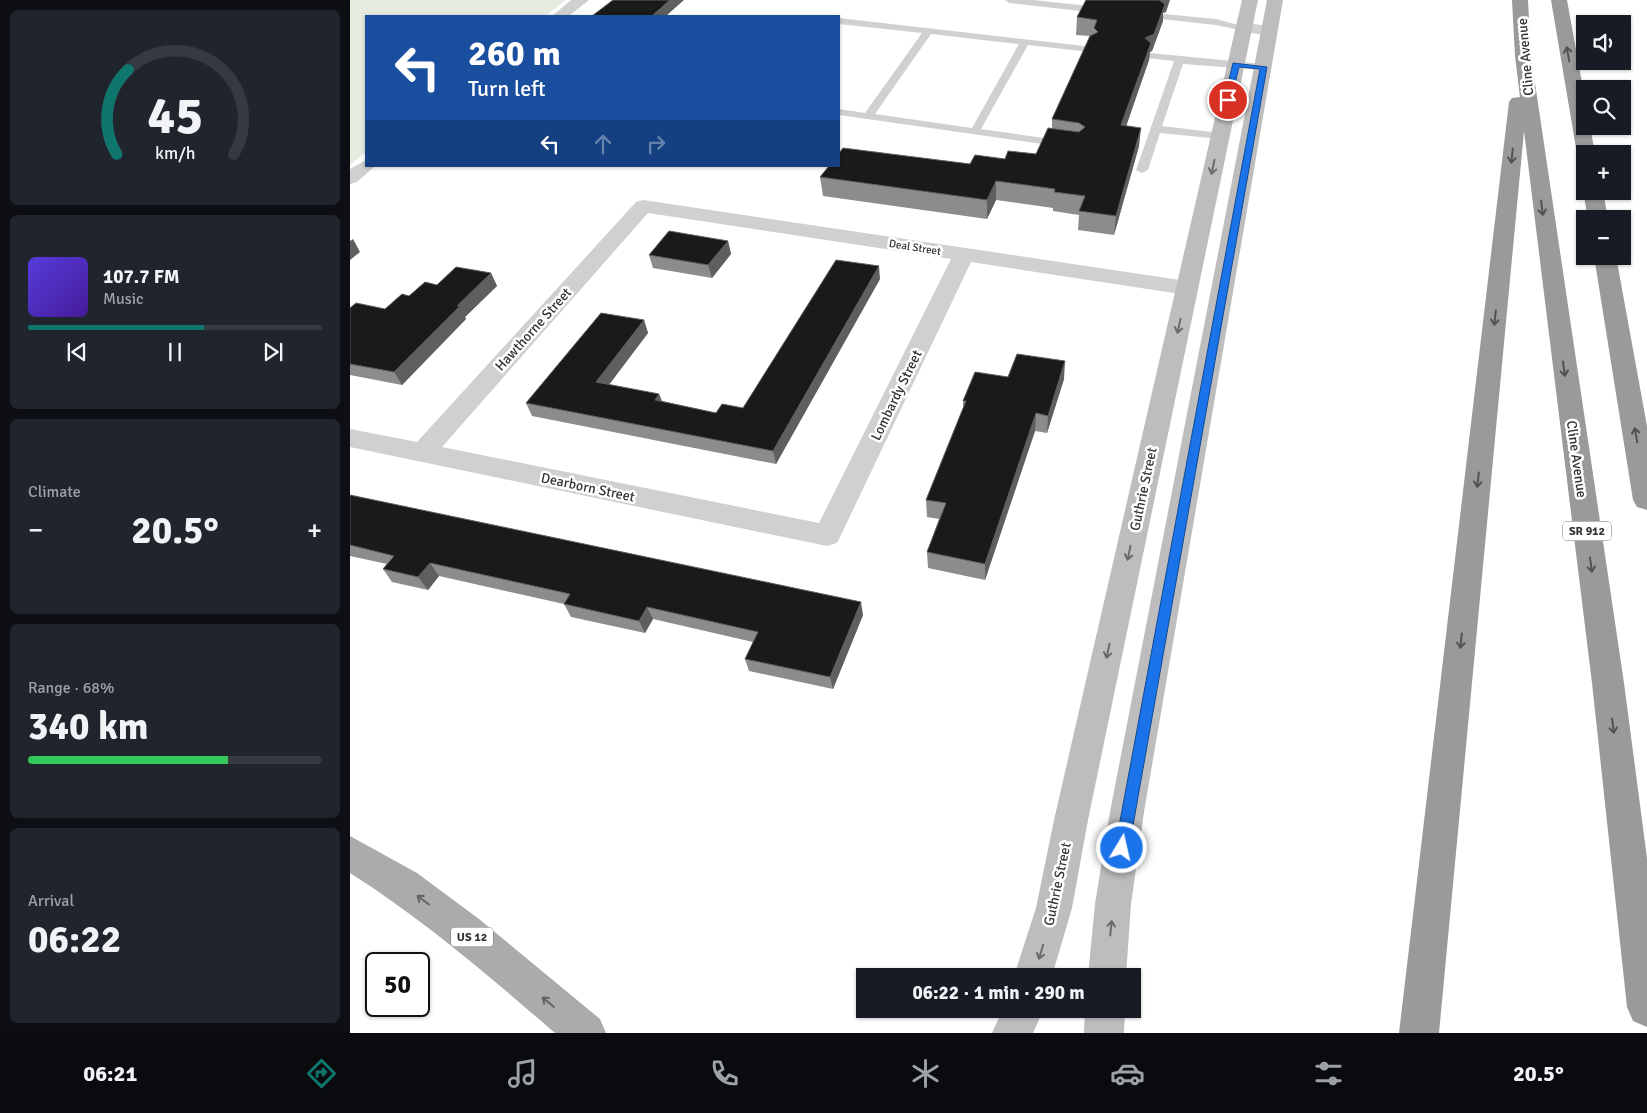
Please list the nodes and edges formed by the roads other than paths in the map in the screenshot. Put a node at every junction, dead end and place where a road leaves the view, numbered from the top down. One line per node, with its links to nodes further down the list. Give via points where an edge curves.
1 (581, 0): 8 (street)
2 (1009, 0): 7 (lane)
3 (1250, 0): 11 (main road, Guthrie Street)
4 (1275, 0): 13 (main road)
5 (1520, 0): 17 (highway, Cline Avenue / SR 912)
6 (1559, 0): 26 (highway, one-way to 6)
7 (1089, 9)
8 (561, 15)
9 (1164, 16): 11 (lane)
10 (840, 21): 12 (lane)
11 (1244, 28): 13 (street); 19 (main road, Guthrie Street)
12 (928, 31): 14 (lane); 22 (lane)
13 (1270, 31): 20 (main road)
14 (1025, 42): 15 (lane); 24 (lane)
15 (1090, 49)
16 (1150, 56): 18 (lane)
17 (1523, 56): 42 (highway, Cline Avenue / SR 912, one-way to 42, via 1608,683); 48 (highway, one-way to 48)
18 (1188, 60): 19 (lane); 23 (lane, via 1179,62)
19 (1236, 65): 20 (lane); 25 (main road, Guthrie Street)
20 (1263, 67): 41 (main road, one-way to 20, via 1113,904 1128,812)
21 (840, 112): 22 (lane)
22 (868, 116): 24 (lane)
23 (1156, 129): 25 (lane); 29 (lane)
24 (975, 131): 27 (lane)
25 (1220, 136): 34 (main road, Guthrie Street, one-way to 34)
26 (1584, 145)
27 (1077, 146)
28 (365, 167): 30 (street)
29 (1142, 170)
30 (350, 178)
31 (643, 206): 32 (street, Deal Street); 36 (street, Hawthorne Street)
32 (964, 254): 34 (street, Deal Street); 38 (street, Lombardy Street)
33 (1607, 265): 37 (highway, one-way to 33)
34 (1187, 288): 40 (main road, Guthrie Street, one-way to 40, via 1054,908)
35 (350, 438): 36 (street, Dearborn Street)
36 (422, 453): 38 (street, Dearborn Street)
37 (1647, 500)
38 (827, 535)
39 (350, 854): 45 (main road, US 12, one-way to 39, via 466,932 404,886)
40 (1036, 968)
41 (1108, 968)
42 (1647, 1007)
43 (1020, 1018): 46 (main road)
44 (1105, 1018): 47 (main road)
45 (586, 1033)
46 (1012, 1033)
47 (1104, 1033)
48 (1419, 1033)

